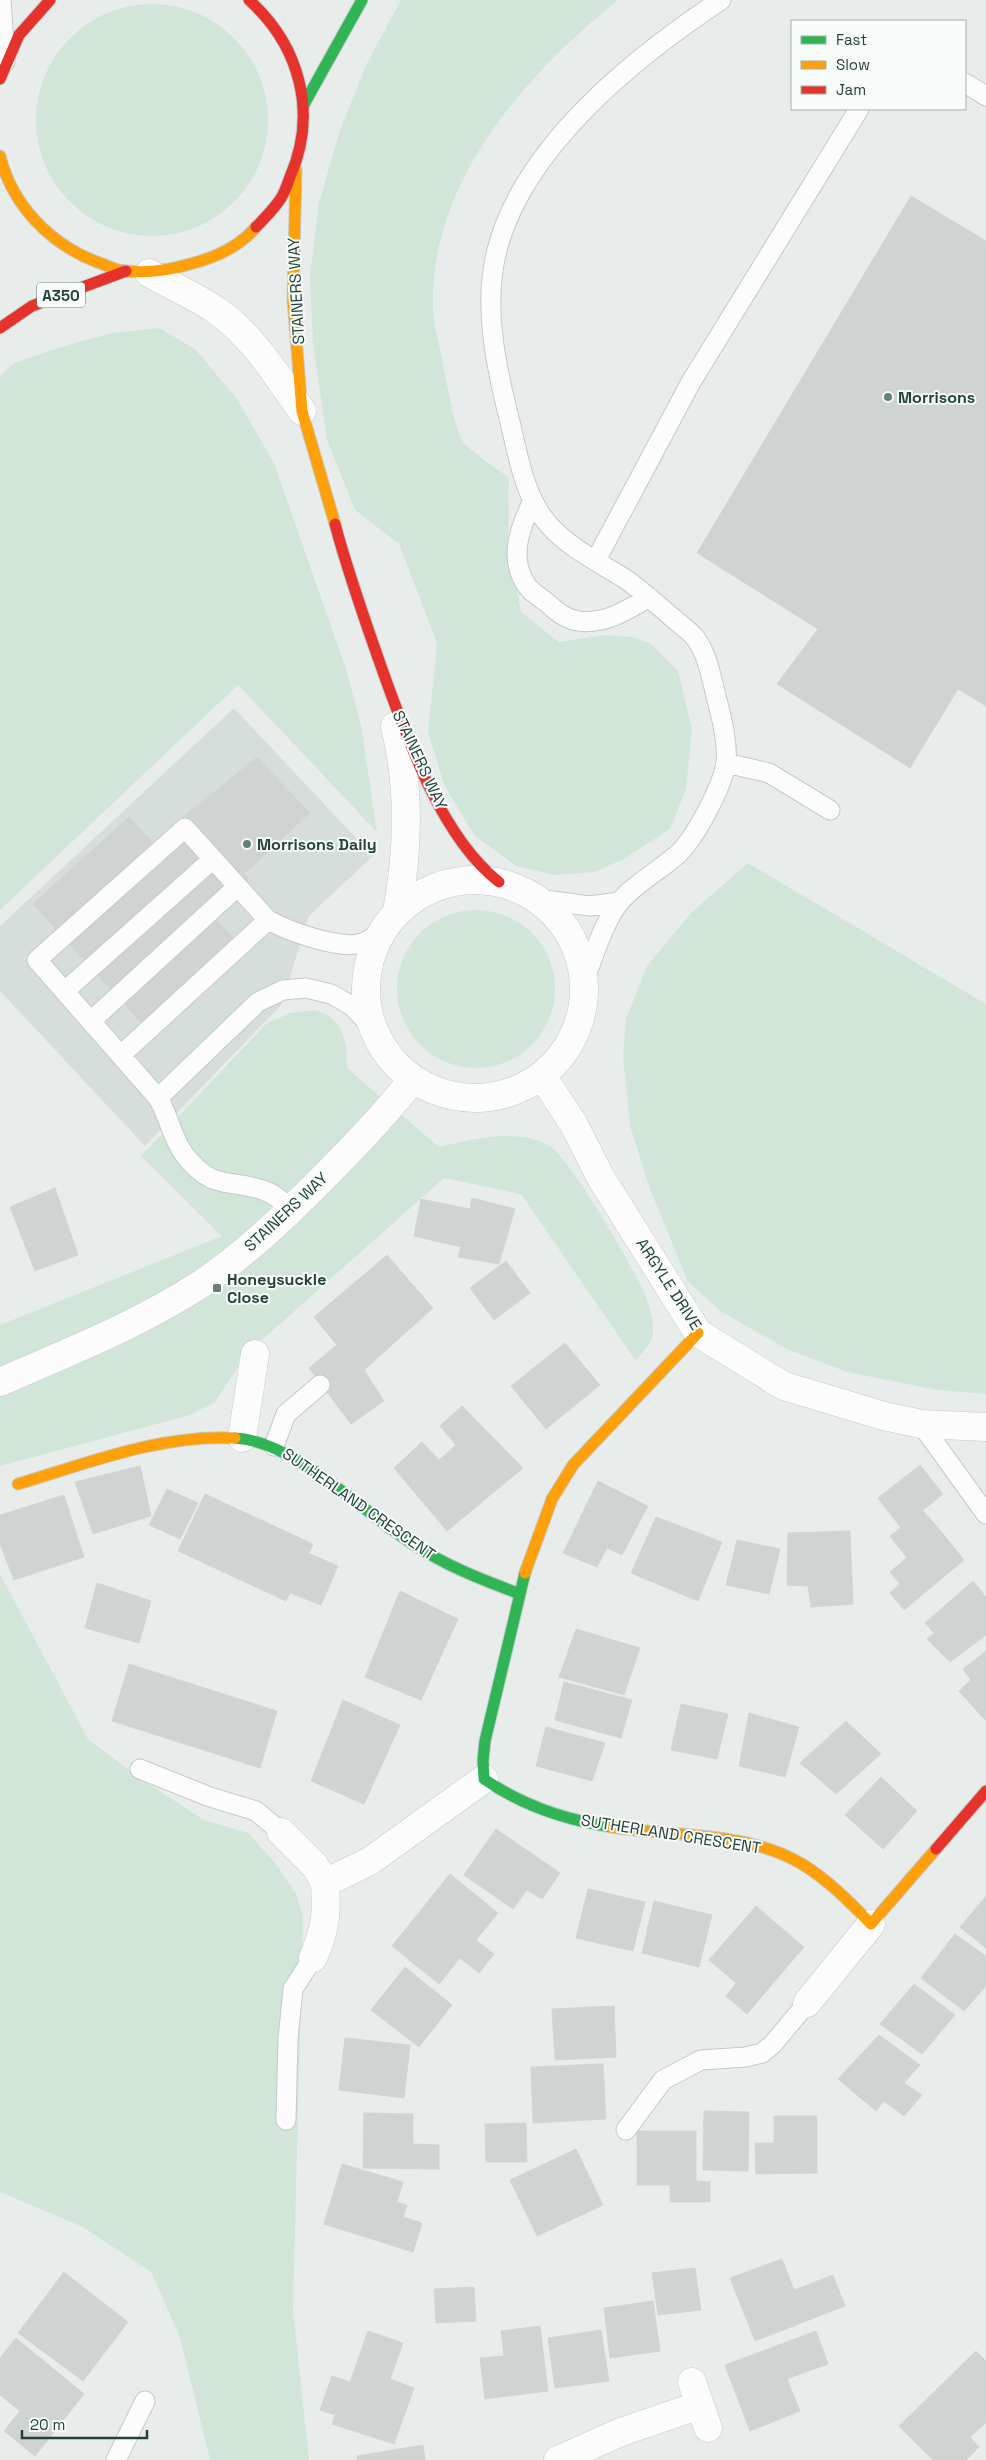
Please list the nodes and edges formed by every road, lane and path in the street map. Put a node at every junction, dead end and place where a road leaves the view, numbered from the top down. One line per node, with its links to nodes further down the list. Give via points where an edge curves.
1 (1, 0): 6 (lane)
2 (50, 0): 6 (main road, via 19,35)
3 (249, 0): 9 (main road, via 272,23 288,49 299,77)
4 (362, 0): 9 (main road)
5 (721, 0): 16 (lane, via 679,28 600,94 536,169 506,221 494,271 496,367)
6 (3, 71)
7 (966, 84): 8 (lane)
8 (986, 96)
9 (304, 106): 12 (main road, via 304,130)
10 (858, 110): 17 (lane, via 692,382)
11 (0, 156): 13 (main road, via 16,197 40,228 55,241 89,260)
12 (296, 170): 13 (main road, via 275,209 244,240 220,256 193,266); 15 (main road, STAINERS WAY, via 293,300)
13 (138, 272): 14 (main road, A350, via 32,306); 15 (street, STAINERS WAY, via 218,311 259,352)
14 (0, 328)
15 (302, 411): 19 (main road, STAINERS WAY)
16 (533, 501): 17 (lane, via 548,524); 18 (lane, via 518,537 520,569 529,588 561,615 578,621 606,619)
17 (596, 560): 18 (lane)
18 (649, 597): 20 (lane, via 695,637 704,654 722,719)
19 (374, 653): 23 (main road, STAINERS WAY, via 434,798 468,850); 27 (street, STAINERS WAY, via 404,762 406,827 403,881)
20 (726, 763): 21 (lane, via 768,773); 26 (lane, via 710,806 681,851)
21 (830, 810)
22 (213, 859): 24 (lane); 31 (lane); 31 (lane, via 185,828 37,960)
23 (499, 882): 25 (street, via 519,888); 27 (street, via 462,880 427,890)
24 (237, 887): 28 (lane); 32 (lane)
25 (537, 899): 26 (lane, via 590,906); 30 (street, via 561,921 577,949)
26 (619, 902): 30 (lane)
27 (397, 910): 29 (street)
28 (268, 920): 29 (lane, via 309,937 340,942 358,944); 34 (lane)
29 (380, 934): 33 (street, via 368,964 365,996)
30 (584, 981): 35 (street, via 581,1017 566,1049)
31 (66, 990): 32 (lane)
32 (92, 1020): 34 (lane)
33 (372, 1027): 36 (street, via 389,1056); 37 (lane, via 352,1006 331,994 306,988 283,990 258,1002)
34 (121, 1055): 37 (lane)
35 (542, 1076): 36 (street, via 508,1093 470,1098 438,1091); 39 (street, ARGYLE DRIVE)
36 (413, 1079): 38 (street, STAINERS WAY, via 360,1141)
37 (158, 1098): 38 (lane, via 183,1153 201,1172 220,1183 248,1186 271,1194)
38 (292, 1209): 41 (street, STAINERS WAY, via 250,1248 201,1284 139,1320)
39 (698, 1333): 43 (street, ARGYLE DRIVE, via 784,1386); 49 (main road, via 566,1474 540,1528)
40 (255, 1354): 45 (street)
41 (0, 1382)
42 (320, 1385): 46 (lane, via 286,1414)
43 (921, 1424): 44 (street, ARGYLE DRIVE); 48 (lane)
44 (986, 1427)
45 (242, 1438): 46 (main road, SUTHERLAND CRESCENT); 47 (main road, SUTHERLAND CRESCENT, via 219,1437 154,1445)
46 (274, 1446): 49 (main road, SUTHERLAND CRESCENT, via 291,1455 411,1544 474,1578)
47 (18, 1484)
48 (986, 1514)
49 (520, 1594): 51 (main road, via 485,1742)
50 (140, 1769): 53 (lane, via 256,1811)
51 (484, 1779): 54 (street, via 370,1861); 55 (main road, SUTHERLAND CRESCENT, via 513,1800 562,1816 652,1833 726,1840 791,1858 832,1886)
52 (986, 1791): 55 (main road)
53 (281, 1832): 54 (street, via 315,1866)
54 (325, 1883): 56 (street, via 327,1915)
55 (871, 1924): 57 (street)
56 (313, 1958): 58 (lane, via 293,1989)
57 (807, 2003): 59 (lane, via 762,2053 700,2060 663,2080)
58 (286, 2120)
59 (626, 2130)
60 (145, 2401): 62 (lane)
61 (700, 2405): 63 (street, via 621,2432)
62 (116, 2460)
63 (558, 2460)

